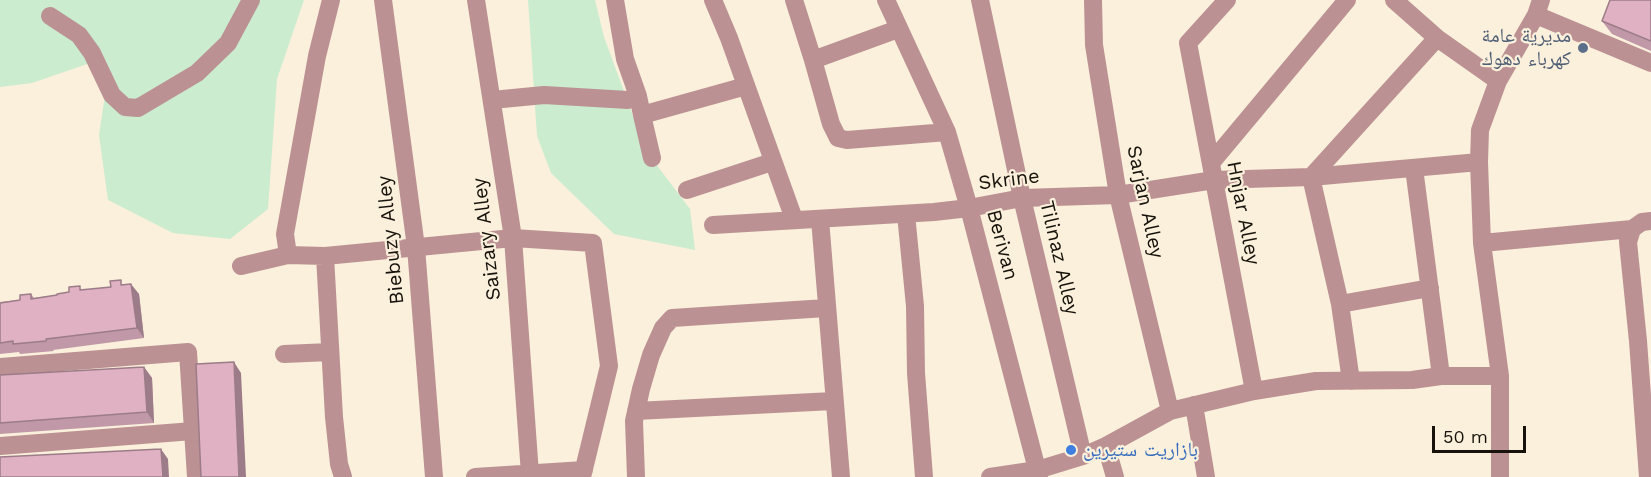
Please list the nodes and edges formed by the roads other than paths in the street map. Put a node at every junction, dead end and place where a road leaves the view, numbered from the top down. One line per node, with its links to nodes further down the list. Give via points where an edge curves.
1 (251, 0): 15 (street, via 228,43 197,73 138,108 125,107 112,95 79,35)
2 (331, 0): 45 (street, via 285,234)
3 (383, 0): 44 (street, Biebuzy Alley)
4 (476, 0): 23 (street, Saizary Alley)
5 (615, 0): 22 (street, via 625,59)
6 (713, 0): 21 (street)
7 (794, 0): 18 (street)
8 (886, 0): 16 (street, Berivan)
9 (980, 0): 34 (street, Tilinaz Alley)
10 (1093, 0): 33 (street, Sarjan Alley, via 1094,45)
11 (1227, 0): 30 (street, Hnjar Alley, via 1188,43)
12 (1347, 0): 30 (street)
13 (1394, 0): 17 (street)
14 (1539, 8): 19 (street); 20 (street)
15 (51, 16)
16 (898, 29): 18 (street); 25 (street, Berivan)
17 (1437, 38): 20 (street); 31 (street)
18 (813, 60): 25 (street, via 838,138)
19 (1651, 63)
20 (1498, 81): 28 (street, via 1480,130)
21 (746, 86): 24 (street); 27 (street)
22 (638, 96): 23 (street, via 628,100 544,95); 24 (street)
23 (492, 100): 42 (street, Saizary Alley)
24 (642, 115): 26 (street)
25 (947, 132): 35 (street, Berivan)
26 (652, 158)
27 (772, 162): 32 (street); 37 (street)
28 (1479, 162): 29 (street, Skrine); 43 (street)
29 (1414, 168): 31 (street, Skrine); 48 (street)
30 (1212, 172): 31 (street, Skrine); 33 (street, Skrine); 57 (street, Hnjar Alley)
31 (1311, 177): 49 (street)
32 (687, 190)
33 (1118, 195): 34 (street, Skrine); 61 (street, Sarjan Alley)
34 (1022, 198): 35 (street, Skrine); 65 (street, Tilinaz Alley)
35 (969, 208): 36 (street, Skrine); 68 (street, Berivan)
36 (906, 214): 38 (street, Skrine); 76 (street)
37 (794, 219): 38 (street, Skrine); 40 (street, Skrine)
38 (820, 219): 50 (street)
39 (1651, 221): 41 (street)
40 (713, 225)
41 (1632, 229): 43 (street); 81 (street, via 1628,242)
42 (513, 238): 44 (street); 66 (street, Saizary Alley); 67 (street, via 593,243 609,366)
43 (1482, 243): 55 (street)
44 (416, 247): 46 (street); 71 (street, Biebuzy Alley)
45 (288, 255): 46 (street); 47 (street)
46 (325, 256): 51 (street)
47 (241, 266)
48 (1430, 288): 49 (street); 54 (street)
49 (1340, 304): 56 (street)
50 (826, 308): 58 (street); 60 (street, via 672,318 651,355)
51 (330, 352): 52 (street); 70 (street)
52 (284, 354)
53 (0, 367): 62 (street, via 188,352)
54 (1441, 376): 55 (street); 56 (street)
55 (1500, 376): 80 (street)
56 (1351, 381): 57 (street, via 1316,381)
57 (1254, 391): 59 (street)
58 (833, 401): 60 (street); 75 (street)
59 (1194, 405): 61 (street); 79 (street)
60 (636, 411): 74 (street)
61 (1170, 411): 64 (street)
62 (193, 431): 63 (street); 69 (street)
63 (0, 446)
64 (1106, 446): 65 (street); 78 (street)
65 (1083, 456): 68 (street)
66 (530, 474): 67 (street); 73 (street)
67 (583, 474)
68 (1038, 474): 77 (street)
69 (196, 477)
70 (343, 477)
71 (434, 477)
72 (475, 477): 73 (street)
73 (483, 477)
74 (636, 477)
75 (841, 477)
76 (924, 477)
77 (990, 477)
78 (1115, 477)
79 (1206, 477)
80 (1500, 477)
81 (1648, 477)

